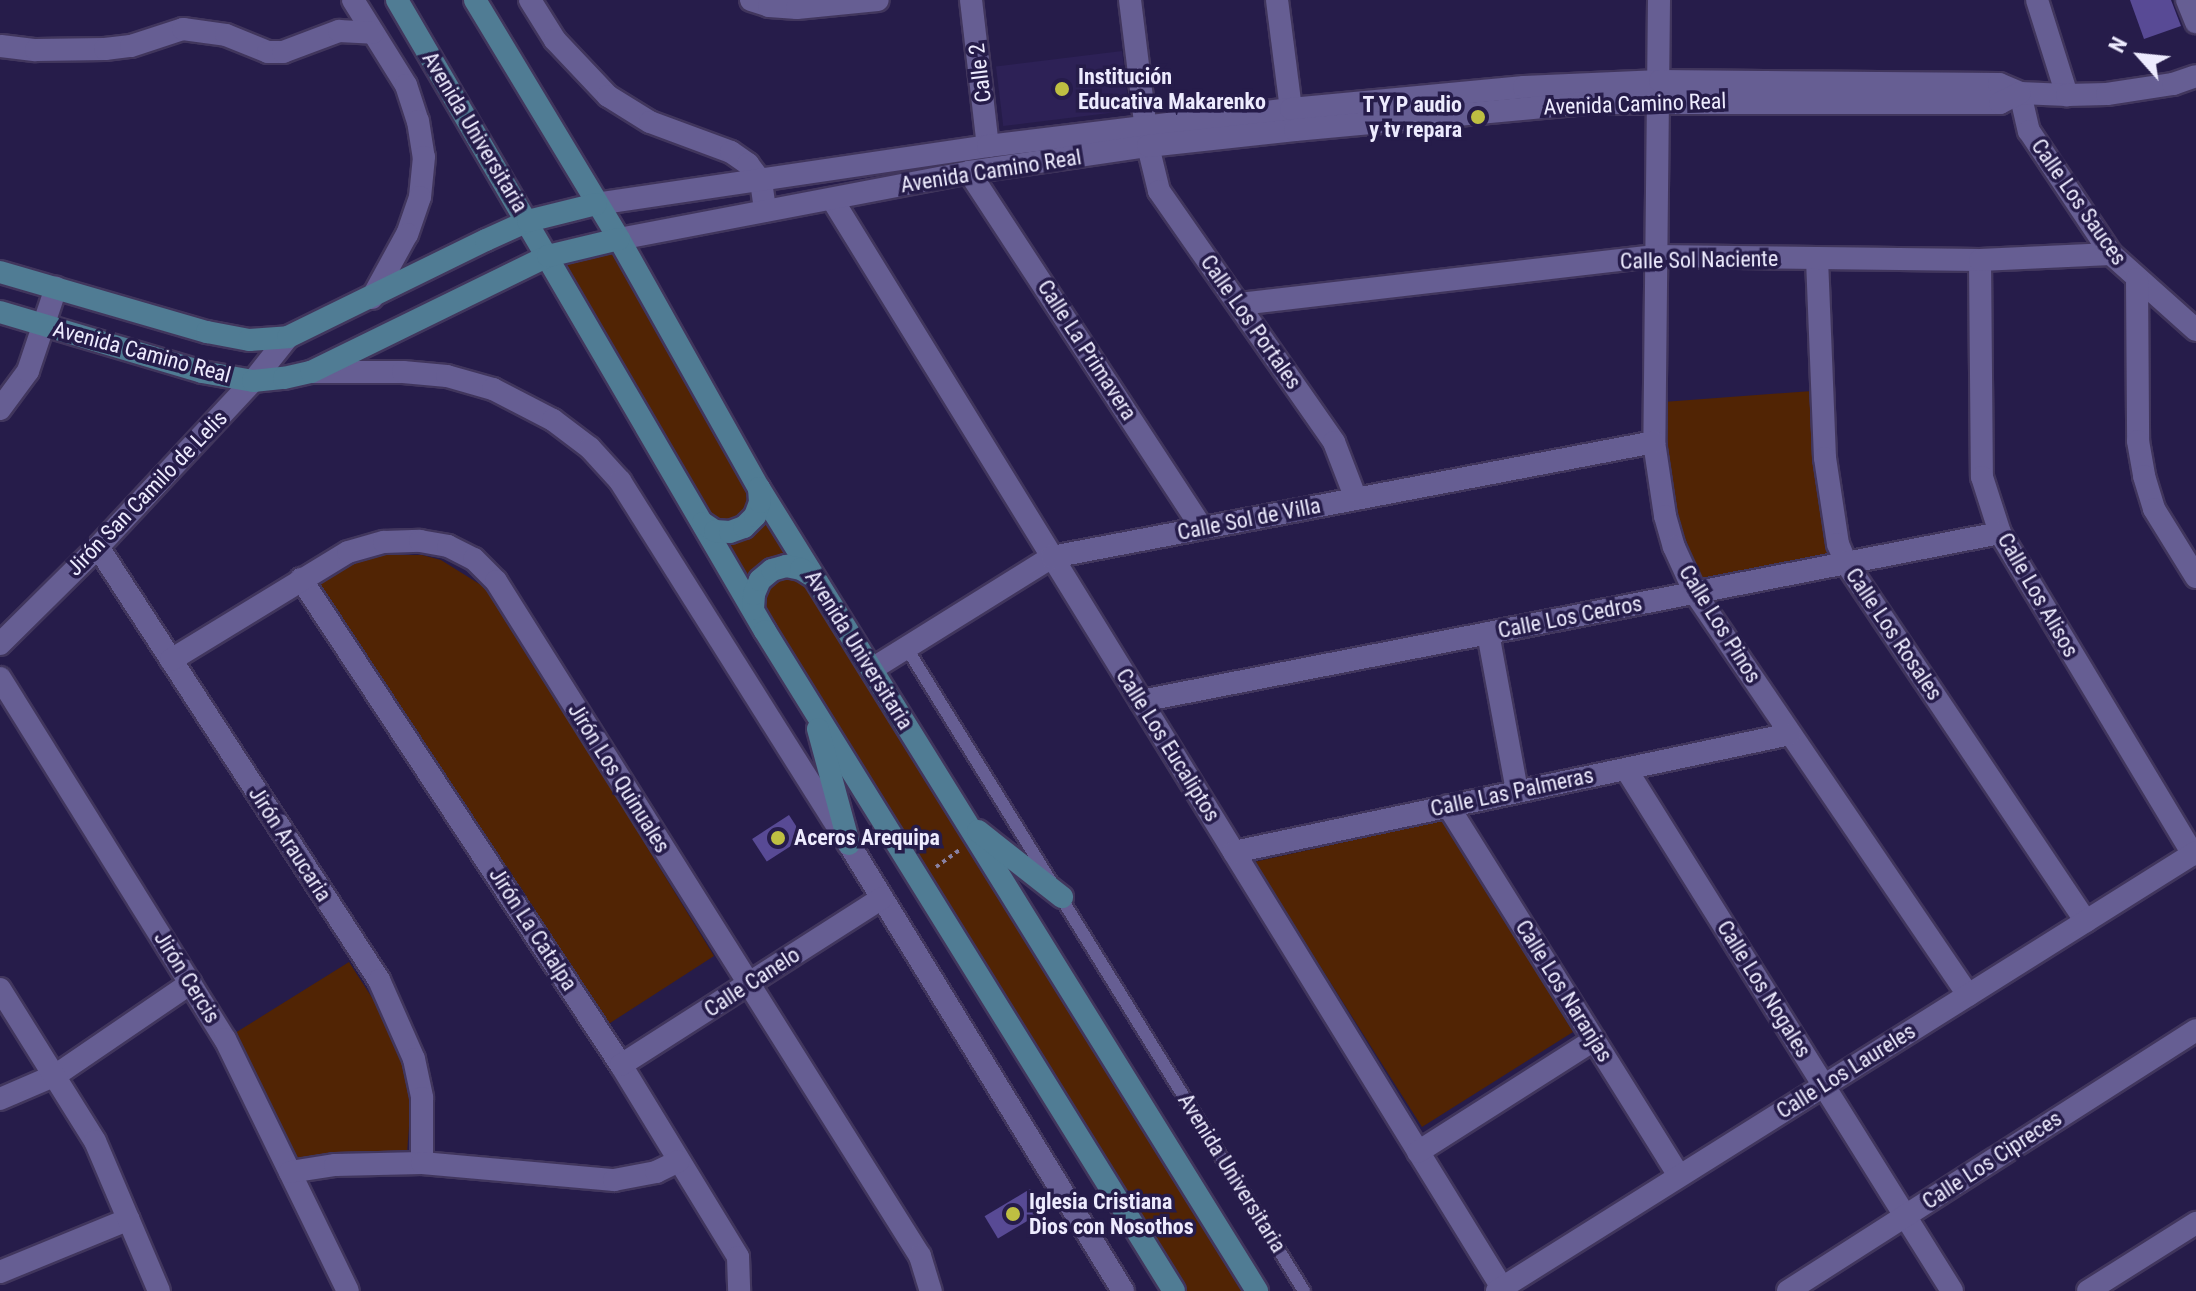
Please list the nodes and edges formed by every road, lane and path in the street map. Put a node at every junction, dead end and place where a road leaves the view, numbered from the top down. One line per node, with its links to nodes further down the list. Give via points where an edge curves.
1 (353, 0): 14 (street, Avenida Universitaria)
2 (397, 0): 28 (main road, Avenida Universitaria)
3 (475, 0): 26 (main road, Avenida Universitaria)
4 (530, 0): 24 (street, via 555,40 608,96 650,122 731,152)
5 (751, 0): 6 (street, via 797,8)
6 (878, 0)
7 (971, 0): 22 (street, Calle 2)
8 (1130, 0): 21 (street, Calle Los Portales)
9 (1277, 0): 20 (street)
10 (1659, 0): 17 (street, Calle Los Pinos)
11 (2037, 0): 19 (street)
12 (2187, 0): 13 (street)
13 (2196, 22)
14 (373, 33): 15 (street, via 339,31 283,52 183,29 118,47); 38 (street, Avenida Universitaria, via 406,85 424,157 420,197 407,234)
15 (1, 46)
16 (2196, 76): 19 (street, Avenida Camino Real, via 2107,94)
17 (1659, 90): 18 (street, Avenida Camino Real, via 2000,103); 20 (street, Avenida Camino Real, via 1524,87); 21 (street, Avenida Camino Real, via 1527,107); 32 (street, Calle Los Pinos)
18 (2020, 93): 19 (street, Avenida Camino Real); 30 (street, Calle Los Sauces, via 2029,131)
19 (2067, 95)
20 (1291, 109): 21 (street, Avenida Camino Real)
21 (1146, 136): 22 (street, Avenida Camino Real); 23 (street, Avenida Camino Real); 39 (street, Calle Los Portales, via 1159,191)
22 (988, 146): 24 (street, Avenida Camino Real)
23 (969, 172): 25 (street, Avenida Camino Real); 51 (street, Calle La Primavera)
24 (761, 181): 26 (street, Avenida Camino Real); 27 (street)
25 (832, 199): 27 (street, Avenida Camino Real); 54 (street, Calle Los Eucaliptos)
26 (596, 204): 28 (main road, Avenida Camino Real); 29 (main road, Avenida Universitaria)
27 (765, 211): 29 (street, Avenida Camino Real)
28 (528, 221): 31 (main road, Avenida Universitaria); 38 (main road, Avenida Camino Real)
29 (619, 239): 31 (main road, Avenida Camino Real); 48 (main road, Avenida Universitaria)
30 (2111, 254): 34 (street, Calle Sol Naciente); 36 (street, Calle Los Sauces)
31 (548, 256): 44 (main road, Avenida Camino Real); 50 (main road, Avenida Universitaria)
32 (1655, 256): 33 (street, Calle Sol Naciente); 39 (street, Calle Sol Naciente); 47 (street, Calle Los Pinos)
33 (1817, 259): 34 (street, Calle Sol Naciente); 55 (street, Calle Los Rosales, via 1825,458 1838,544)
34 (1980, 260): 52 (street, Calle Los Alisos, via 1982,477)
35 (0, 272): 37 (main road, Avenida Camino Real)
36 (2137, 279): 42 (street, Calle Los Sauces); 57 (street, via 2138,441 2144,476 2154,509)
37 (56, 288): 41 (street); 43 (main road, Avenida Camino Real, via 207,332 249,340)
38 (372, 298): 43 (main road, Avenida Camino Real)
39 (1240, 304): 49 (street, Calle Los Portales, via 1334,442)
40 (0, 312): 41 (main road, Avenida Camino Real)
41 (46, 326): 45 (main road, Avenida Camino Real, via 202,372); 46 (street, via 28,371)
42 (2196, 330)
43 (288, 337): 45 (street, Jirón San Camilo de Lelis)
44 (311, 372): 45 (main road, Avenida Camino Real); 74 (street, via 403,372 462,381 519,400 590,448 642,513)
45 (253, 381): 53 (street, Jirón San Camilo de Lelis)
46 (0, 409)
47 (1654, 442): 49 (street, Calle Sol de Villa); 59 (street, Calle Los Pinos, via 1665,516)
48 (759, 488): 50 (main road, via 755,516 744,527 715,531); 56 (main road, Avenida Universitaria)
49 (1356, 499): 51 (street, Calle Sol de Villa)
50 (703, 523): 60 (main road, Avenida Universitaria)
51 (1202, 528): 54 (street, Calle Sol de Villa)
52 (2000, 533): 55 (street, Calle Los Cedros); 76 (street, Calle Los Alisos)
53 (98, 547): 62 (street, Jirón San Camilo de Lelis); 64 (street, Jirón Araucaria)
54 (1052, 557): 63 (street, Calle Sol de Villa); 67 (street, Calle Los Eucaliptos)
55 (1846, 563): 59 (street, Calle Los Cedros); 80 (street, Calle Los Rosales)
56 (814, 577): 60 (main road, via 786,566 772,570 760,580); 65 (main road, Avenida Universitaria)
57 (2196, 577)
58 (301, 579): 64 (street, Jirón Los Quinuales); 82 (street, Jirón Los Quinuales, via 348,552 384,542 448,546 474,559 496,581); 87 (street, Jirón La Catalpa)
59 (1695, 593): 61 (street, Calle Los Cedros); 69 (street, Calle Los Pinos)
60 (753, 609): 68 (main road, Avenida Universitaria)
61 (1488, 633): 67 (street, Calle Los Cedros); 71 (street)
62 (0, 644)
63 (906, 647): 65 (street, Calle Sol de Villa); 78 (lane, Avenida Universitaria)
64 (171, 660): 93 (street, Jirón Araucaria, via 379,980 402,1024 422,1098)
65 (872, 669): 73 (main road, Avenida Universitaria)
66 (0, 678): 81 (street, Jirón Cercis)
67 (1141, 701): 75 (street, Calle Los Eucaliptos)
68 (811, 705): 74 (main road); 77 (main road, Avenida Universitaria)
69 (1790, 734): 70 (street, Calle Las Palmeras); 84 (street, Calle Los Pinos)
70 (1626, 769): 71 (street, Calle Las Palmeras); 89 (street, Calle Los Nogales)
71 (1517, 791): 72 (street, Calle Las Palmeras)
72 (1448, 806): 75 (street, Calle Las Palmeras); 86 (street, Calle Los Naranjas)
73 (971, 830): 77 (path); 78 (main road); 107 (main road, Avenida Universitaria)
74 (849, 844): 79 (street)
75 (1234, 852): 91 (street, Calle Los Eucaliptos)
76 (2194, 853): 80 (street, Calle Los Laureles)
77 (919, 879): 106 (main road, Avenida Universitaria)
78 (1062, 897): 108 (lane, Avenida Universitaria)
79 (882, 898): 82 (street, Calle Canelo); 105 (street)
80 (2086, 921): 84 (street, Calle Los Laureles)
81 (191, 983): 88 (street); 94 (street, Jirón Cercis, via 225,1039)
82 (749, 984): 87 (street, Calle Canelo); 104 (street, Jirón Los Quinuales, via 920,1256)
83 (0, 989): 88 (street)
84 (1968, 995): 89 (street, Calle Los Laureles)
85 (2196, 1030): 96 (street, Calle Los Cipreces)
86 (1594, 1040): 91 (street); 95 (street, Calle Los Naranjas)
87 (621, 1065): 92 (street, Jirón La Catalpa)
88 (56, 1075): 90 (street); 97 (street, via 95,1141)
89 (1824, 1086): 95 (street, Calle Los Laureles); 96 (street, Calle Los Nogales)
90 (0, 1099)
91 (1418, 1152): 100 (street, Calle Los Eucaliptos)
92 (679, 1161): 93 (street, via 656,1172 614,1180); 103 (street, Jirón La Catalpa, via 738,1257)
93 (422, 1163): 94 (street)
94 (290, 1172): 102 (street, Jirón Cercis)
95 (1679, 1176): 100 (street, Calle Los Laureles)
96 (1905, 1216): 109 (street, Calle Los Cipreces); 110 (street, Calle Los Nogales)
97 (129, 1219): 99 (street); 101 (street)
98 (2196, 1223): 111 (street)
99 (0, 1272)
100 (1501, 1290)
101 (159, 1291)
102 (348, 1291)
103 (739, 1291)
104 (931, 1291)
105 (1123, 1291)
106 (1174, 1291)
107 (1257, 1291)
108 (1304, 1291)
109 (1788, 1291)
110 (1952, 1291)
111 (2088, 1291)

